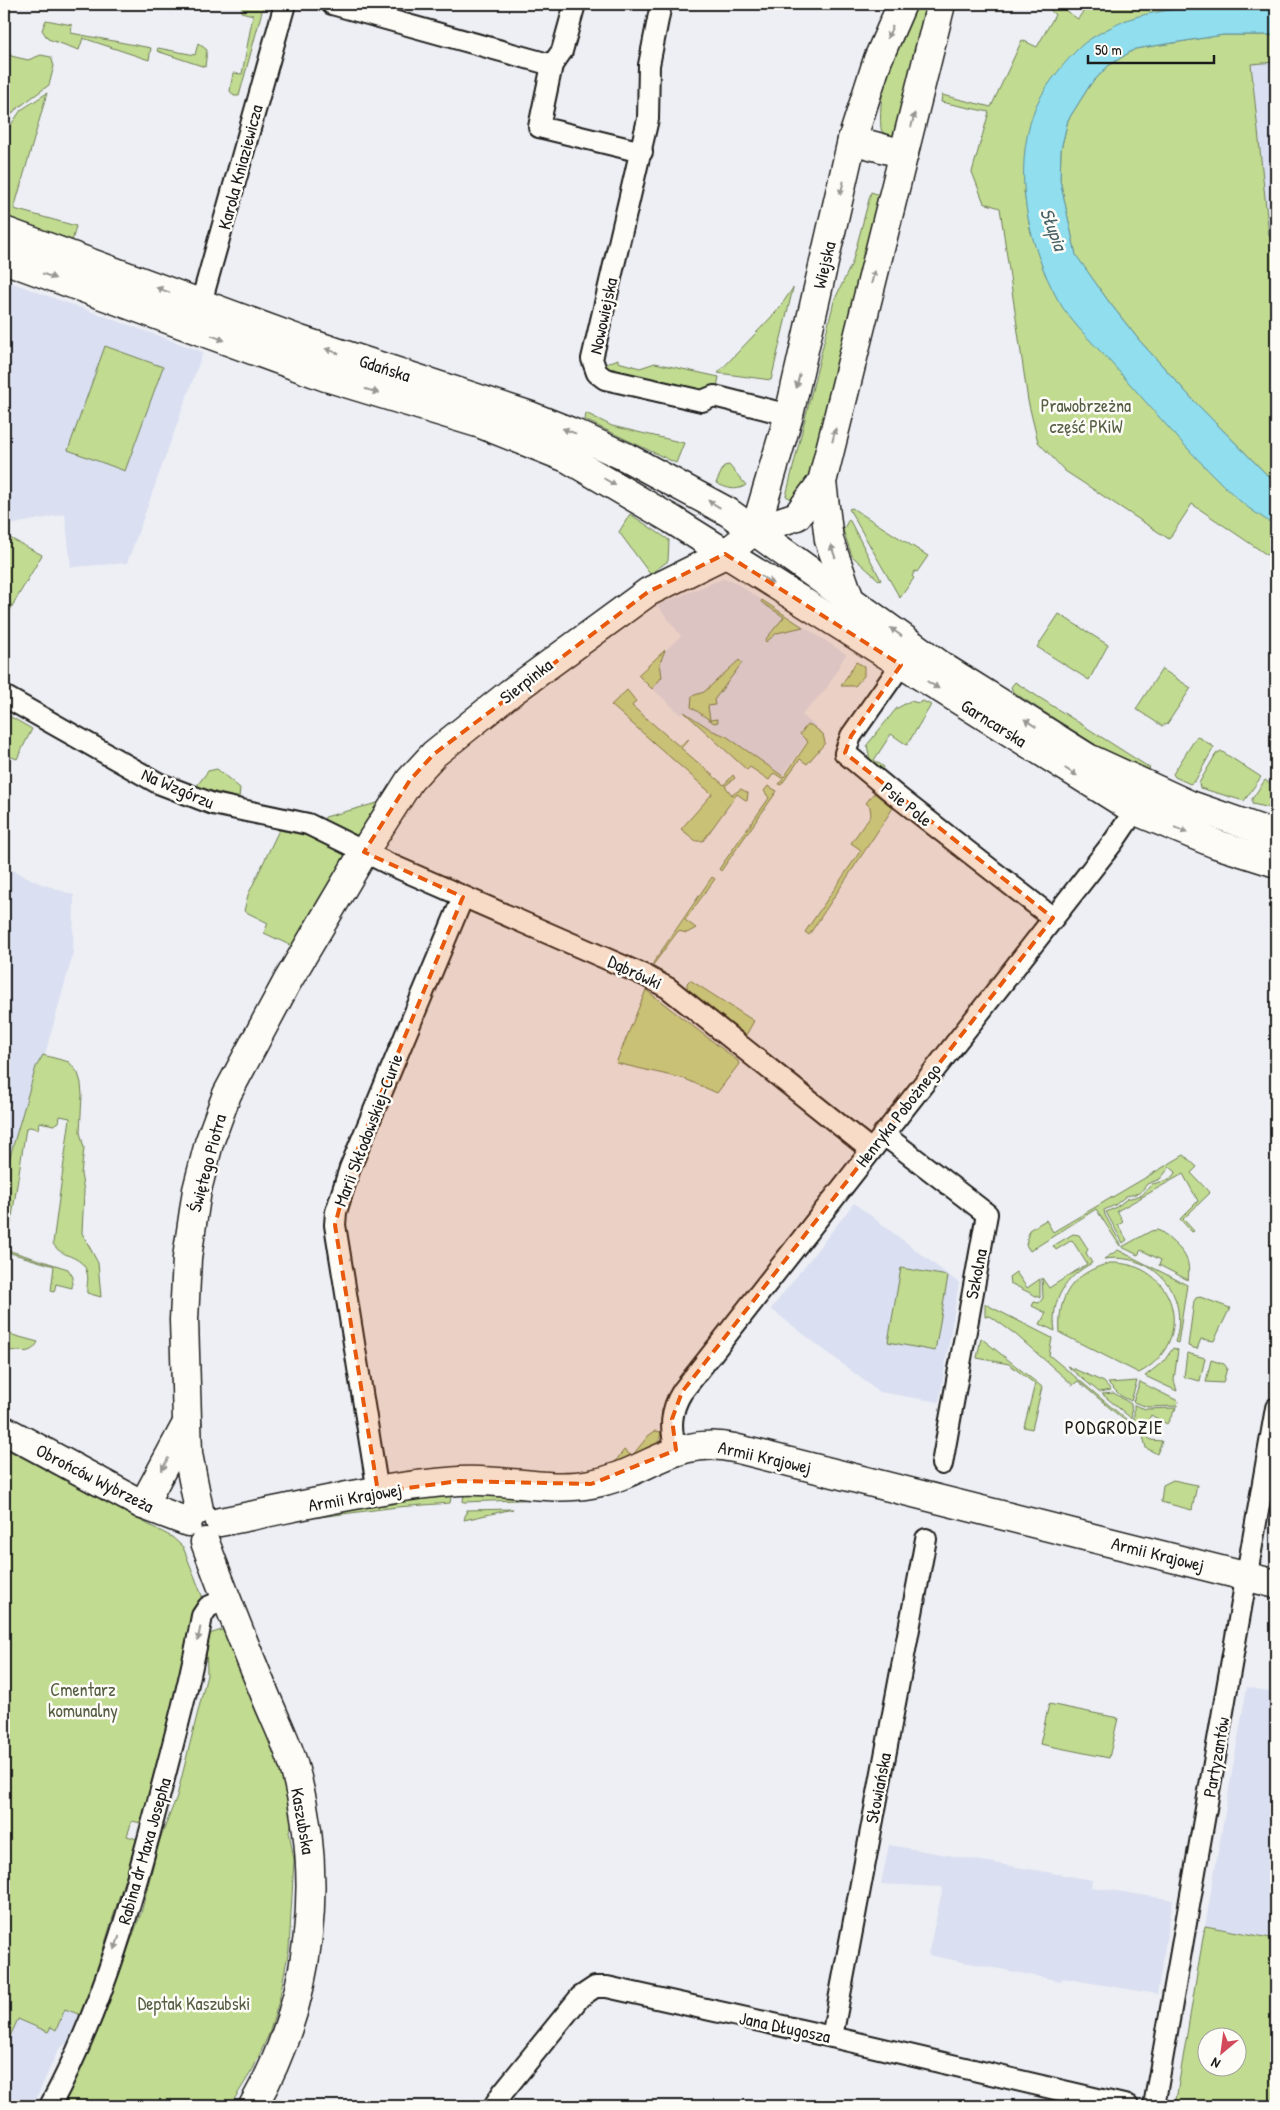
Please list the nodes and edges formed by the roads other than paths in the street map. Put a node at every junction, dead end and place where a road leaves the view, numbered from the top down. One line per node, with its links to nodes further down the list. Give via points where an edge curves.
1 (285, 4): 13 (street, Karola Kniaziewicza)
2 (332, 4): 7 (street)
3 (575, 4): 7 (street, via 562,51)
4 (661, 4): 9 (street, Nowowiejska, via 649,65 648,119)
5 (902, 4): 8 (main road, Wiejska, one-way to 8, via 878,59)
6 (941, 4): 10 (main road, one-way to 6)
7 (552, 65): 9 (street, via 539,127)
8 (852, 140): 10 (main road); 14 (main road, Wiejska, one-way to 14)
9 (642, 152): 14 (street, Nowowiejska, via 592,359 597,373 605,379 702,401 714,396)
10 (904, 154): 15 (main road, one-way to 10)
11 (4, 231): 13 (main road, Gdańska, one-way to 11)
12 (4, 259): 13 (main road, Gdańska, one-way to 13)
13 (198, 316): 16 (main road, Gdańska, one-way to 13, via 704,498 576,434 487,401 333,352); 17 (main road, Gdańska, one-way to 17, via 326,377 481,424 567,458)
14 (789, 415): 16 (main road, Wiejska)
15 (822, 482): 16 (main road, via 797,516); 18 (main road, one-way to 15, via 829,540)
16 (755, 530): 17 (main road); 18 (main road, Garncarska)
17 (725, 554): 19 (main road, Garncarska, one-way to 19); 24 (main road, Sierpinka, via 648,592 510,693 434,754 410,780)
18 (849, 597): 21 (main road, Garncarska, one-way to 18, via 1047,734 946,669)
19 (901, 665): 22 (main road, Garncarska, one-way to 22); 27 (street, Psie Pole, via 851,736 845,753)
20 (4, 696): 24 (street, Na Wzgórzu, via 185,795 308,824)
21 (1150, 788): 22 (street, Henryka Pobożnego); 23 (main road, Garncarska)
22 (1136, 811): 25 (main road, Garncarska, one-way to 25, via 1216,844); 27 (street, Henryka Pobożnego)
23 (1276, 835)
24 (364, 852): 26 (street, Dąbrówki); 31 (main road, Świętego Piotra, via 252,1046 227,1094 209,1143 197,1190 187,1258 184,1320)
25 (1276, 863)
26 (463, 897): 29 (street, Dąbrówki, via 632,969 668,988); 35 (street, Marii Skłodowskiej-Curie, via 350,1168 336,1212 335,1225)
27 (1053, 918): 28 (street, Henryka Pobożnego)
28 (883, 1134): 29 (street, Henryka Pobożnego); 34 (street, Szkolna, via 987,1214)
29 (871, 1150): 33 (street, Henryka Pobożnego, via 682,1392 672,1419)
30 (1276, 1408): 39 (street, Partyzantów)
31 (187, 1423): 36 (main road, one-way to 36); 37 (main road, Świętego Piotra, via 188,1454)
32 (4, 1430): 36 (main road, Obrońców Wybrzeża)
33 (676, 1450): 35 (main road, Armii Krajowej, via 623,1474 591,1484 559,1486 459,1481); 39 (main road, Armii Krajowej, via 698,1445 721,1445)
34 (942, 1464)
35 (378, 1492): 37 (main road, Armii Krajowej)
36 (143, 1505): 37 (main road, Obrońców Wybrzeża)
37 (203, 1524): 41 (main road, Kaszubska)
38 (926, 1539): 42 (street, Słowiańska)
39 (1247, 1576): 40 (main road, Armii Krajowej); 47 (street, Partyzantów)
40 (1276, 1584)
41 (226, 1599): 43 (street, Rabina dr Maxa Josepha, one-way to 43, via 208,1607 202,1616 186,1692 132,1897 90,2023); 44 (main road, Kaszubska, via 292,1762 306,1818 312,1873 301,1983 276,2061)
42 (832, 2037): 45 (street, Jana Długosza, via 595,1987 580,1997); 46 (street, Jana Długosza)
43 (50, 2106)
44 (253, 2106)
45 (494, 2106)
46 (1128, 2106)
47 (1154, 2106)

